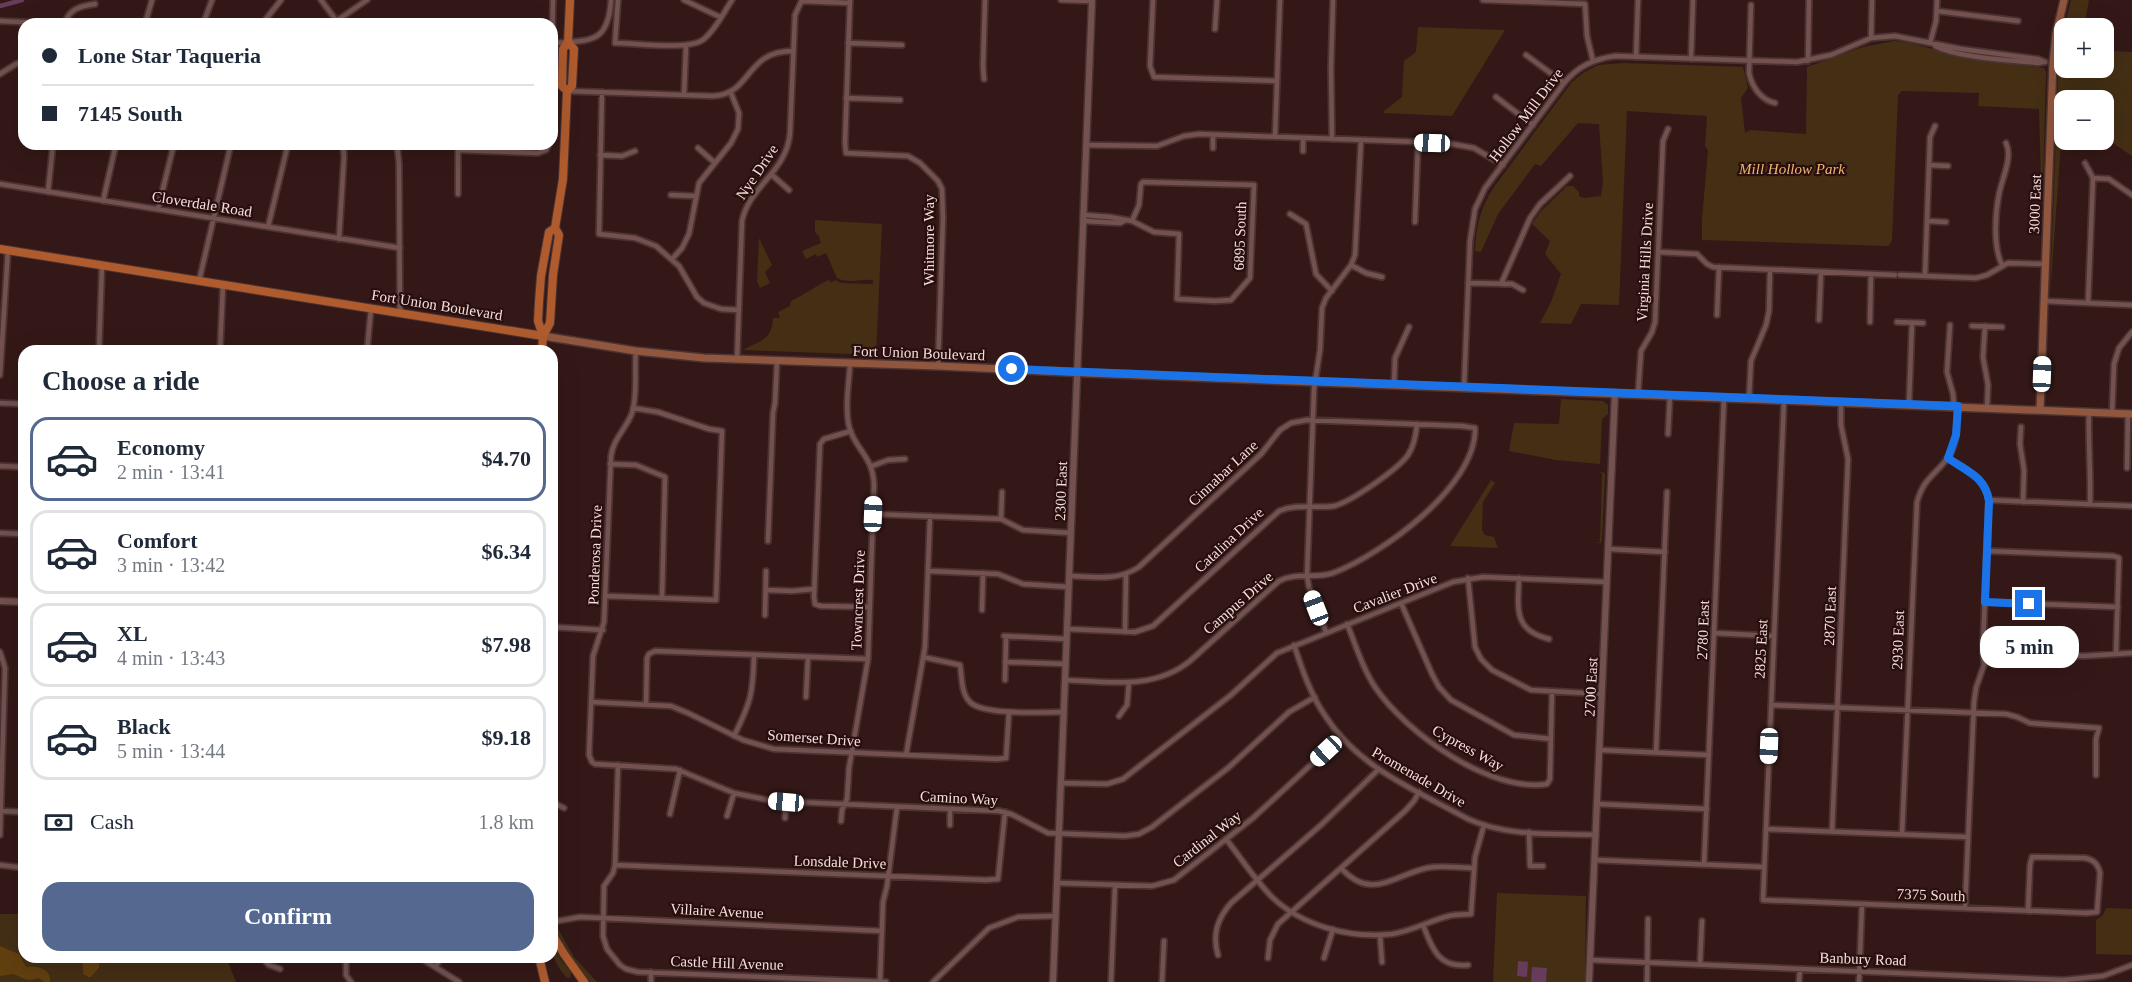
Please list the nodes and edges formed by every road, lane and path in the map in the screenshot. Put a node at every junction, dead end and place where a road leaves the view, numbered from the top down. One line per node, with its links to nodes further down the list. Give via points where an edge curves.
1 (152, 0): 35 (street)
2 (212, 0): 36 (street)
3 (281, 0): 37 (street)
4 (321, 0): 38 (street)
5 (368, 0): 39 (street)
6 (554, 0): 40 (street)
7 (570, 0): 46 (main road)
8 (611, 0): 46 (street, via 609,22 602,32 593,38)
9 (618, 0): 51 (street, via 615,43)
10 (684, 0): 33 (street)
11 (732, 0): 33 (street)
12 (985, 0): 62 (street)
13 (1061, 0): 28 (street)
14 (1153, 0): 63 (street, via 1150,66 1154,77)
15 (1217, 0): 44 (street)
16 (1280, 0): 63 (street)
17 (1333, 0): 79 (street)
18 (1483, 0): 19 (street)
19 (1501, 0): 29 (street)
20 (1638, 0): 54 (street)
21 (1693, 0): 55 (street)
22 (1809, 0): 58 (street)
23 (1872, 0): 45 (street)
24 (1937, 0): 32 (street)
25 (2064, 0): 59 (main road, 3000 East)
26 (802, 1): 27 (street); 52 (street, Nye Drive, via 795,15)
27 (850, 1): 48 (street)
28 (1092, 1): 83 (street, 2300 East)
29 (1556, 1): 56 (street, via 1585,4)
30 (95, 4): 34 (street, via 72,11)
31 (1751, 5): 57 (street)
32 (1937, 11): 42 (street); 49 (street)
33 (720, 17): 51 (street, via 706,37)
34 (66, 18)
35 (147, 18)
36 (204, 18)
37 (267, 18)
38 (333, 18)
39 (343, 18)
40 (553, 18)
41 (0, 21): 43 (street)
42 (2018, 21)
43 (18, 22)
44 (1215, 29)
45 (1871, 38): 49 (street, Hollow Mill Drive, via 1895,36); 58 (street, Hollow Mill Drive)
46 (568, 42): 47 (street); 65 (main road, via 574,49 572,86)
47 (558, 43)
48 (848, 43): 50 (street); 70 (street)
49 (1930, 43): 59 (street, Hollow Mill Drive)
50 (902, 45)
51 (686, 46): 68 (street)
52 (793, 51): 67 (street, via 759,61); 104 (street, Nye Drive, via 789,142)
53 (1526, 55): 64 (street)
54 (1636, 57): 55 (street, Hollow Mill Drive); 56 (street, Hollow Mill Drive)
55 (1691, 59): 57 (street, Hollow Mill Drive)
56 (1593, 61): 64 (street, Hollow Mill Drive)
57 (1749, 61): 58 (street, Hollow Mill Drive); 72 (street, via 1753,86 1764,99)
58 (1808, 61)
59 (2049, 62): 130 (main road, 3000 East)
60 (18, 63): 61 (street)
61 (0, 75)
62 (984, 79)
63 (1277, 81): 77 (street)
64 (1564, 83): 73 (street, Hollow Mill Drive)
65 (567, 91): 66 (street); 124 (main road, via 563,179)
66 (603, 92): 68 (street); 98 (street)
67 (731, 93): 68 (street); 99 (street, via 739,112 738,129)
68 (684, 95)
69 (1496, 97): 73 (street)
70 (846, 98): 71 (street); 174 (street, Whitmore Way, via 846,153 908,156 920,163 942,189)
71 (900, 100)
72 (1775, 103)
73 (1533, 125): 101 (street, Hollow Mill Drive)
74 (1935, 126): 102 (street, via 1930,137)
75 (1668, 129): 128 (street, Virginia Hills Drive, via 1663,141)
76 (1213, 135): 77 (street); 83 (street, via 1184,136 1157,146); 85 (street)
77 (1275, 137): 78 (street)
78 (1303, 138): 79 (street); 97 (street)
79 (1332, 139): 80 (street)
80 (1361, 140): 81 (street); 132 (street, via 1356,249)
81 (1418, 142): 101 (street, via 1465,146); 121 (street)
82 (2006, 143): 133 (street, via 2009,153 1999,195 1996,247)
83 (1087, 145): 118 (street, 2300 East)
84 (698, 148): 99 (street)
85 (1213, 148)
86 (52, 150): 109 (street)
87 (115, 150): 114 (street)
88 (173, 150): 115 (street)
89 (230, 150): 117 (street)
90 (287, 150): 123 (street)
91 (343, 150): 125 (street)
92 (398, 150): 126 (street)
93 (458, 150): 110 (street)
94 (498, 150): 95 (street)
95 (546, 150)
96 (635, 151): 98 (street, via 622,156)
97 (1303, 151)
98 (600, 155): 129 (street, via 599,234 647,241)
99 (715, 163): 113 (street, via 699,183)
100 (2085, 163): 106 (street)
101 (1503, 165): 141 (street, Hollow Mill Drive, via 1475,209 1470,230)
102 (1929, 165): 103 (street); 120 (street)
103 (1948, 166)
104 (772, 175): 108 (street); 150 (street, Nye Drive, via 743,216)
105 (1570, 176): 142 (street, via 1530,218)
106 (2093, 178): 112 (street, via 2109,179); 147 (street)
107 (0, 184): 109 (street, Cloverdale Road)
108 (789, 190)
109 (48, 192): 114 (street, Cloverdale Road)
110 (458, 195)
111 (671, 195): 113 (street)
112 (2132, 195)
113 (695, 196): 129 (street, via 689,234)
114 (103, 201): 115 (street, Cloverdale Road)
115 (158, 209): 117 (street, Cloverdale Road)
116 (1290, 214): 145 (street, via 1306,224 1316,274)
117 (213, 218): 123 (street, Cloverdale Road); 140 (street)
118 (1084, 218): 119 (street, 6895 South); 175 (street, 2300 East)
119 (1132, 221): 119 (street, 6895 South, via 1154,232 1179,234 1177,299 1231,300 1250,278 1254,185 1143,182)
120 (1927, 221): 122 (street); 138 (street)
121 (1415, 222)
122 (1946, 222)
123 (268, 227): 125 (street, Cloverdale Road)
124 (555, 228): 165 (main road, via 559,235 550,323); 165 (main road, via 549,232 541,276 538,321)
125 (339, 239): 126 (street, Cloverdale Road)
126 (400, 248): 151 (street)
127 (4, 250): 131 (main road, Fort Union Boulevard); 163 (street)
128 (1658, 252): 134 (street, via 1697,254 1710,266); 181 (street, Virginia Hills Drive, via 1655,322 1641,351)
129 (673, 258): 150 (street, via 704,303 712,308)
130 (2046, 264): 133 (street); 146 (main road, 3000 East)
131 (102, 265): 140 (main road, Fort Union Boulevard); 166 (street)
132 (1351, 265): 139 (street); 145 (street)
133 (2002, 265): 138 (street, via 1976,278)
134 (1719, 267): 135 (street); 152 (street)
135 (1770, 270): 136 (street); 184 (street, via 1769,311 1751,361)
136 (1821, 272): 137 (street); 153 (street)
137 (1871, 274): 138 (street); 154 (street)
138 (1925, 276)
139 (1382, 277)
140 (199, 281): 143 (main road, Fort Union Boulevard)
141 (1468, 283): 142 (street); 179 (street, Hollow Mill Drive)
142 (1501, 284): 144 (street)
143 (223, 285): 149 (main road, Fort Union Boulevard); 167 (street)
144 (1523, 290)
145 (1332, 291): 177 (street, via 1322,308)
146 (2044, 302): 147 (street); 193 (main road, 3000 East)
147 (2088, 303): 148 (street)
148 (2132, 305)
149 (372, 309): 151 (main road, Fort Union Boulevard); 168 (street)
150 (739, 310): 171 (street, Nye Drive)
151 (400, 314): 165 (main road, Fort Union Boulevard)
152 (1717, 315)
153 (1819, 320)
154 (1869, 322)
155 (1897, 322): 156 (street)
156 (1912, 323): 157 (street); 189 (street)
157 (1923, 323)
158 (1950, 325): 190 (street, via 1947,372)
159 (1972, 326): 160 (street)
160 (1985, 326): 162 (street); 192 (street)
161 (1409, 327): 178 (street, via 1395,358)
162 (2002, 327)
163 (1, 333): 176 (street)
164 (2132, 333): 195 (street, via 2114,364)
165 (543, 336): 169 (main road); 170 (main road, Fort Union Boulevard)
166 (99, 345)
167 (220, 345)
168 (368, 345)
169 (542, 345)
170 (636, 351): 171 (main road, Fort Union Boulevard); 191 (street, Ponderosa Drive)
171 (737, 360): 172 (main road, Fort Union Boulevard)
172 (777, 361): 173 (main road, Fort Union Boulevard); 223 (street)
173 (850, 364): 174 (main road, Fort Union Boulevard); 201 (street, Towncrest Drive)
174 (938, 366): 175 (main road, Fort Union Boulevard)
175 (1078, 373): 177 (main road, Fort Union Boulevard); 221 (street, 2300 East)
176 (0, 375)
177 (1315, 381): 178 (main road, Fort Union Boulevard); 197 (street)
178 (1394, 385): 179 (main road, Fort Union Boulevard)
179 (1464, 388): 180 (main road, Fort Union Boulevard)
180 (1615, 393): 181 (main road, Fort Union Boulevard); 224 (street, 2700 East)
181 (1638, 394): 182 (main road, Fort Union Boulevard)
182 (1670, 395): 183 (main road, Fort Union Boulevard); 202 (street)
183 (1724, 397): 184 (main road, Fort Union Boulevard); 255 (street, 2780 East)
184 (1749, 398): 185 (main road, Fort Union Boulevard)
185 (1784, 400): 186 (main road, Fort Union Boulevard); 256 (street, 2825 East)
186 (1841, 402): 189 (main road, Fort Union Boulevard); 281 (street, 2870 East, via 1840,425 1848,459)
187 (0, 403): 188 (street)
188 (18, 404)
189 (1909, 405): 190 (main road, Fort Union Boulevard)
190 (1956, 406): 192 (main road, Fort Union Boulevard); 203 (street, via 1956,435)
191 (633, 408): 205 (street, Ponderosa Drive, via 614,443); 240 (street, via 722,431 716,600)
192 (1987, 408): 193 (main road, Fort Union Boulevard)
193 (2040, 410): 194 (main road, Fort Union Boulevard)
194 (2089, 412): 195 (main road, Fort Union Boulevard); 214 (street)
195 (2112, 413): 196 (main road, Fort Union Boulevard)
196 (2130, 414): 209 (street)
197 (1313, 420): 198 (street, Cinnabar Lane); 216 (street); 230 (street, Cinnabar Lane, via 1284,426 1262,454)
198 (1417, 424): 200 (street, Cinnabar Lane); 216 (street, Catalina Drive, via 1413,447 1395,468 1348,501)
199 (2021, 427): 213 (street)
200 (1475, 428): 232 (street, Campus Drive, via 1458,476 1416,522 1388,543 1337,571)
201 (851, 431): 207 (street, Towncrest Drive); 237 (street, via 821,441)
202 (1668, 434)
203 (1948, 458): 212 (street, via 1981,480); 283 (street, 2930 East, via 1927,480 1917,502)
204 (905, 459): 207 (street)
205 (610, 464): 239 (street, Ponderosa Drive); 240 (street, via 636,465 665,477)
206 (0, 466): 208 (street)
207 (872, 466): 217 (street, Towncrest Drive)
208 (18, 467)
209 (2127, 468)
210 (1002, 492): 219 (street)
211 (1667, 492): 226 (street)
212 (1989, 501): 213 (street); 225 (street)
213 (2023, 502): 214 (street)
214 (2090, 504): 215 (street)
215 (2132, 506)
216 (1310, 507): 232 (street); 253 (street, Catalina Drive, via 1294,506 1275,514 1161,620 1141,631)
217 (873, 514): 218 (street); 246 (street, Towncrest Drive)
218 (930, 516): 219 (street); 228 (street)
219 (1001, 519): 221 (street, via 1030,531)
220 (0, 533): 222 (street)
221 (1071, 533): 231 (street, 2300 East)
222 (18, 534)
223 (768, 541)
224 (1609, 549): 226 (street); 235 (street, 2700 East)
225 (1987, 551): 243 (street); 245 (street, via 2119,558)
226 (1665, 552): 292 (street)
227 (766, 571): 238 (street)
228 (928, 571): 229 (street); 266 (street)
229 (983, 573): 236 (street, via 999,574 1023,584); 247 (street)
230 (1126, 575): 231 (street); 253 (street)
231 (1070, 576): 236 (street, 2300 East)
232 (1307, 576): 254 (street); 273 (street, Campus Drive, via 1288,577 1274,584 1176,671 1156,680)
233 (1468, 578): 234 (street, Cavalier Drive); 244 (street, Cavalier Drive); 274 (street, via 1474,643 1481,659 1524,688)
234 (1519, 578): 235 (street, Cavalier Drive); 258 (street, via 1521,620 1531,633)
235 (1607, 582): 275 (street, 2700 East)
236 (1069, 587): 251 (street, 2300 East)
237 (814, 589): 238 (street); 246 (street, via 815,604)
238 (766, 590): 248 (street)
239 (606, 596): 240 (street); 252 (street, Ponderosa Drive)
240 (662, 598)
241 (0, 601): 242 (street)
242 (18, 602)
243 (1985, 602): 245 (street); 261 (street)
244 (1401, 603): 249 (street, Cavalier Drive); 290 (street, via 1432,674 1451,700 1514,735)
245 (2118, 607): 263 (street)
246 (870, 608): 267 (street, Towncrest Drive)
247 (982, 610)
248 (765, 615)
249 (1347, 624): 254 (street, Cavalier Drive); 290 (street, Cypress Way, via 1375,687 1413,729 1439,748 1496,779 1541,785 1548,784 1550,779)
250 (558, 627): 252 (street)
251 (1068, 629): 253 (street, Catalina Drive); 257 (street, 2300 East)
252 (603, 630): 278 (street, Ponderosa Drive, via 593,650)
253 (1125, 632)
254 (1326, 632): 259 (street, Cavalier Drive)
255 (1714, 633): 256 (street); 294 (street, 2780 East)
256 (1774, 636): 280 (street, 2825 East)
257 (1067, 639): 269 (street, via 1005,638); 270 (street, 2300 East)
258 (1549, 639)
259 (1294, 645): 276 (street, Promenade Drive); 301 (street, Cavalier Drive, via 1277,653 1237,690 1123,779 1107,784)
260 (0, 652): 268 (street)
261 (1983, 652): 263 (street, via 2074,656); 285 (street)
262 (2132, 652): 263 (street)
263 (2116, 653)
264 (754, 655): 265 (street); 279 (street, via 655,651 649,654); 288 (street, via 750,702)
265 (808, 657): 267 (street); 277 (street)
266 (923, 657): 282 (street, via 960,665 964,694 976,707); 295 (street)
267 (868, 659): 293 (street, Towncrest Drive)
268 (2, 661): 287 (street)
269 (1005, 662): 270 (street); 271 (street)
270 (1066, 664): 272 (street, 2300 East)
271 (1005, 680)
272 (1066, 680): 273 (street, Campus Drive); 284 (street, 2300 East)
273 (1129, 683): 286 (street, via 1127,705)
274 (1552, 692): 275 (street); 290 (street, Cypress Way)
275 (1602, 694): 291 (street, 2700 East)
276 (1315, 697): 289 (street, Promenade Drive); 325 (street, Camino Way, via 1289,712 1228,768 1146,831 1125,836)
277 (806, 698)
278 (591, 702): 279 (street, Somerset Drive); 296 (street, Ponderosa Drive)
279 (646, 704): 288 (street, Somerset Drive, via 680,709)
280 (1770, 705): 281 (street); 322 (street, 2825 East)
281 (1838, 708): 283 (street); 324 (street, 2870 East)
282 (1009, 711): 284 (street); 295 (street, Somerset Drive, via 1006,758)
283 (1907, 711): 285 (street); 326 (street, 2930 East)
284 (1064, 712): 301 (street, 2300 East)
285 (1974, 713): 300 (street, via 2012,715 2038,724 2099,728); 329 (street)
286 (1119, 716)
287 (2, 725): 302 (street)
288 (734, 736): 293 (street, Somerset Drive, via 774,749)
289 (1341, 737): 298 (street, Promenade Drive); 330 (street, Cardinal Way)
290 (1551, 738)
291 (1600, 750): 292 (street); 306 (street, 2700 East)
292 (1656, 752): 294 (street)
293 (851, 753): 295 (street, Somerset Drive); 308 (street, Towncrest Drive)
294 (1709, 754): 312 (street, 2780 East)
295 (906, 755)
296 (592, 762): 297 (street, Camino Way)
297 (618, 765): 299 (street, Camino Way); 333 (street)
298 (1379, 769): 303 (street, Promenade Drive); 341 (street)
299 (680, 770): 304 (street, Camino Way); 316 (street)
300 (2096, 774)
301 (1061, 783): 325 (street, 2300 East)
302 (1, 787): 313 (street)
303 (1419, 792): 321 (street, Promenade Drive); 338 (street, via 1405,811)
304 (734, 793): 305 (street, Camino Way); 317 (street)
305 (786, 802): 308 (street, Camino Way); 318 (street)
306 (1598, 804): 312 (street); 328 (street, 2700 East)
307 (558, 805): 310 (street)
308 (844, 805): 309 (street, Camino Way); 319 (street, Towncrest Drive)
309 (897, 807): 311 (street, Camino Way); 340 (street)
310 (564, 808)
311 (950, 809): 315 (street, Camino Way); 320 (street)
312 (1707, 809): 334 (street, 2780 East)
313 (1, 811): 314 (street); 327 (street)
314 (18, 812)
315 (1005, 812): 325 (street, Camino Way, via 1043,831); 340 (street, Lonsdale Drive, via 998,879)
316 (670, 814)
317 (727, 816)
318 (784, 818)
319 (841, 820)
320 (950, 825)
321 (1484, 825): 323 (street, Promenade Drive); 339 (street)
322 (1766, 829): 324 (street); 337 (street, 2825 East)
323 (1529, 832): 328 (street, Promenade Drive); 335 (street, via 1530,866)
324 (1832, 832): 326 (street)
325 (1060, 833): 342 (street, 2300 East)
326 (1902, 834): 329 (street)
327 (0, 835)
328 (1596, 835): 331 (street, 2700 East)
329 (1968, 837): 346 (street)
330 (1226, 839): 341 (street); 343 (street, Cardinal Way, via 1169,882 1152,886)
331 (1595, 860): 334 (street); 363 (street, 2700 East)
332 (0, 865): 336 (street)
333 (615, 865): 340 (street, Lonsdale Drive); 350 (street, Castle Hill Avenue, via 604,886)
334 (1704, 865): 337 (street)
335 (1543, 866)
336 (18, 867)
337 (1764, 867): 344 (street, 2825 East)
338 (1341, 868): 339 (street, via 1356,882 1370,885 1428,868); 347 (street)
339 (1474, 868): 354 (street, via 1472,914)
340 (888, 876): 356 (street)
341 (1258, 880): 347 (street); 360 (street, via 1221,915 1215,933)
342 (1058, 883): 343 (street, Cardinal Way); 349 (street, 2300 East)
343 (1115, 885): 393 (street)
344 (1763, 900): 345 (street, 7375 South)
345 (1862, 904): 346 (street, 7375 South); 377 (street)
346 (1965, 908): 348 (street, 7375 South)
347 (1292, 911): 355 (street); 361 (street, via 1272,934)
348 (2028, 911): 348 (street, 7375 South, via 2032,856 2085,858 2094,862 2100,873 2097,912)
349 (1056, 916): 391 (street, via 1018,917 989,928); 392 (street, 2300 East)
350 (603, 918): 352 (street, Villaire Avenue); 356 (street, Villaire Avenue); 378 (street, Castle Hill Avenue, via 606,949 620,965 632,971)
351 (1648, 919): 365 (street)
352 (558, 921)
353 (1701, 921): 371 (street)
354 (1424, 925): 357 (street); 372 (street, via 1438,956 1454,965)
355 (1333, 929): 357 (street); 362 (street)
356 (882, 931): 383 (street)
357 (1380, 935): 364 (street)
358 (1164, 941): 394 (street)
359 (558, 944): 388 (main road)
360 (1218, 955)
361 (1268, 958)
362 (1324, 958)
363 (1590, 960): 365 (street, Banbury Road); 395 (street, 2700 East)
364 (1382, 962)
365 (1647, 962): 371 (street, Banbury Road); 396 (street)
366 (268, 963): 375 (street)
367 (346, 963): 385 (street, via 346,975)
368 (429, 963): 374 (street)
369 (438, 963): 374 (street)
370 (540, 963): 387 (main road)
371 (1700, 964): 376 (street, Banbury Road)
372 (1468, 965)
373 (2132, 965): 380 (street, Banbury Road)
374 (435, 967): 386 (street)
375 (280, 969)
376 (1800, 969): 377 (street, Banbury Road); 397 (street)
377 (1860, 971): 382 (street, Banbury Road); 398 (street)
378 (651, 972): 379 (street, Castle Hill Avenue); 389 (street)
379 (710, 975): 381 (street, Castle Hill Avenue); 390 (street)
380 (2103, 975): 384 (street, Banbury Road); 399 (street)
381 (761, 979): 383 (street, Castle Hill Avenue)
382 (1974, 979): 384 (street, Banbury Road)
383 (883, 981)
384 (2047, 981)
385 (351, 982)
386 (459, 982)
387 (545, 982)
388 (584, 982)
389 (651, 982)
390 (710, 982)
391 (933, 982)
392 (1053, 982)
393 (1111, 982)
394 (1162, 982)
395 (1589, 982)
396 (1647, 982)
397 (1799, 982)
398 (1859, 982)
399 (2104, 982)

